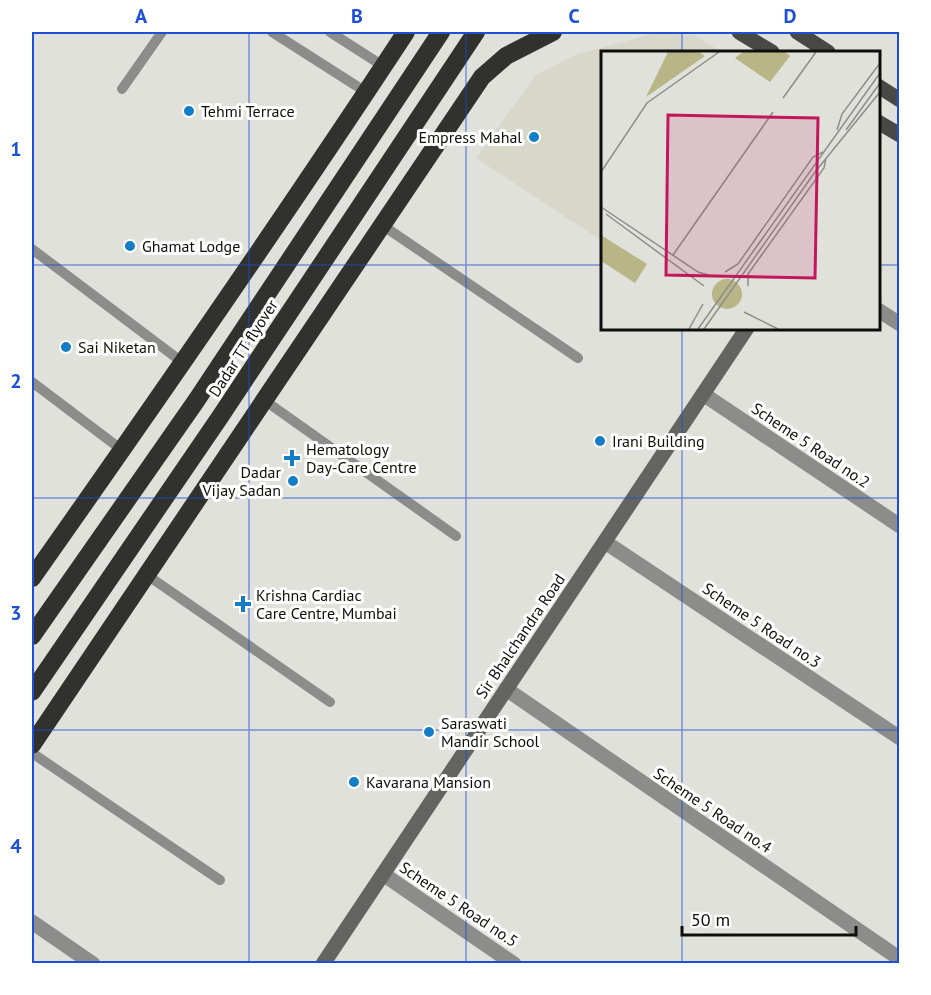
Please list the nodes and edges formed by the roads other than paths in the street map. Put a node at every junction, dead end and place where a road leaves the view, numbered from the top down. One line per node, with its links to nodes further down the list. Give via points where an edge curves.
1 (162, 32): 14 (lane)
2 (272, 32): 15 (lane)
3 (330, 32): 12 (lane)
4 (406, 32): 12 (highway)
5 (441, 32): 35 (highway, Dadar TT flyover, via 196,401)
6 (476, 32): 36 (highway, Dadar TT flyover)
7 (553, 32): 19 (highway, via 506,56 482,76)
8 (739, 32): 10 (main road)
9 (797, 32): 11 (main road)
10 (770, 51)
11 (826, 51)
12 (383, 66): 15 (highway)
13 (880, 87): 16 (main road)
14 (122, 89)
15 (366, 92): 25 (highway)
16 (900, 100)
17 (880, 126): 18 (main road)
18 (900, 135)
19 (382, 225): 24 (lane); 28 (highway)
20 (32, 249): 25 (lane)
21 (880, 311): 22 (street)
22 (900, 324)
23 (746, 330): 27 (street, Sir Bhalchandra Road)
24 (578, 358)
25 (182, 362): 29 (highway)
26 (32, 382): 29 (lane)
27 (703, 394): 30 (street, Scheme 5 Road no.2); 32 (street, Sir Bhalchandra Road)
28 (264, 400): 31 (lane); 33 (highway)
29 (122, 450): 34 (highway)
30 (900, 526)
31 (456, 536)
32 (605, 542): 37 (street, Sir Bhalchandra Road); 39 (street, Scheme 5 Road no.3)
33 (147, 575): 38 (lane); 40 (highway)
34 (32, 578)
35 (32, 636)
36 (35, 687)
37 (506, 689): 42 (street, Sir Bhalchandra Road); 45 (street, Scheme 5 Road no.4)
38 (330, 702)
39 (900, 738)
40 (32, 745)
41 (32, 753): 43 (lane)
42 (383, 874): 47 (street, Sir Bhalchandra Road); 48 (street, Scheme 5 Road no.5)
43 (220, 880)
44 (32, 922): 46 (street)
45 (900, 959)
46 (93, 963)
47 (323, 963)
48 (514, 963)

